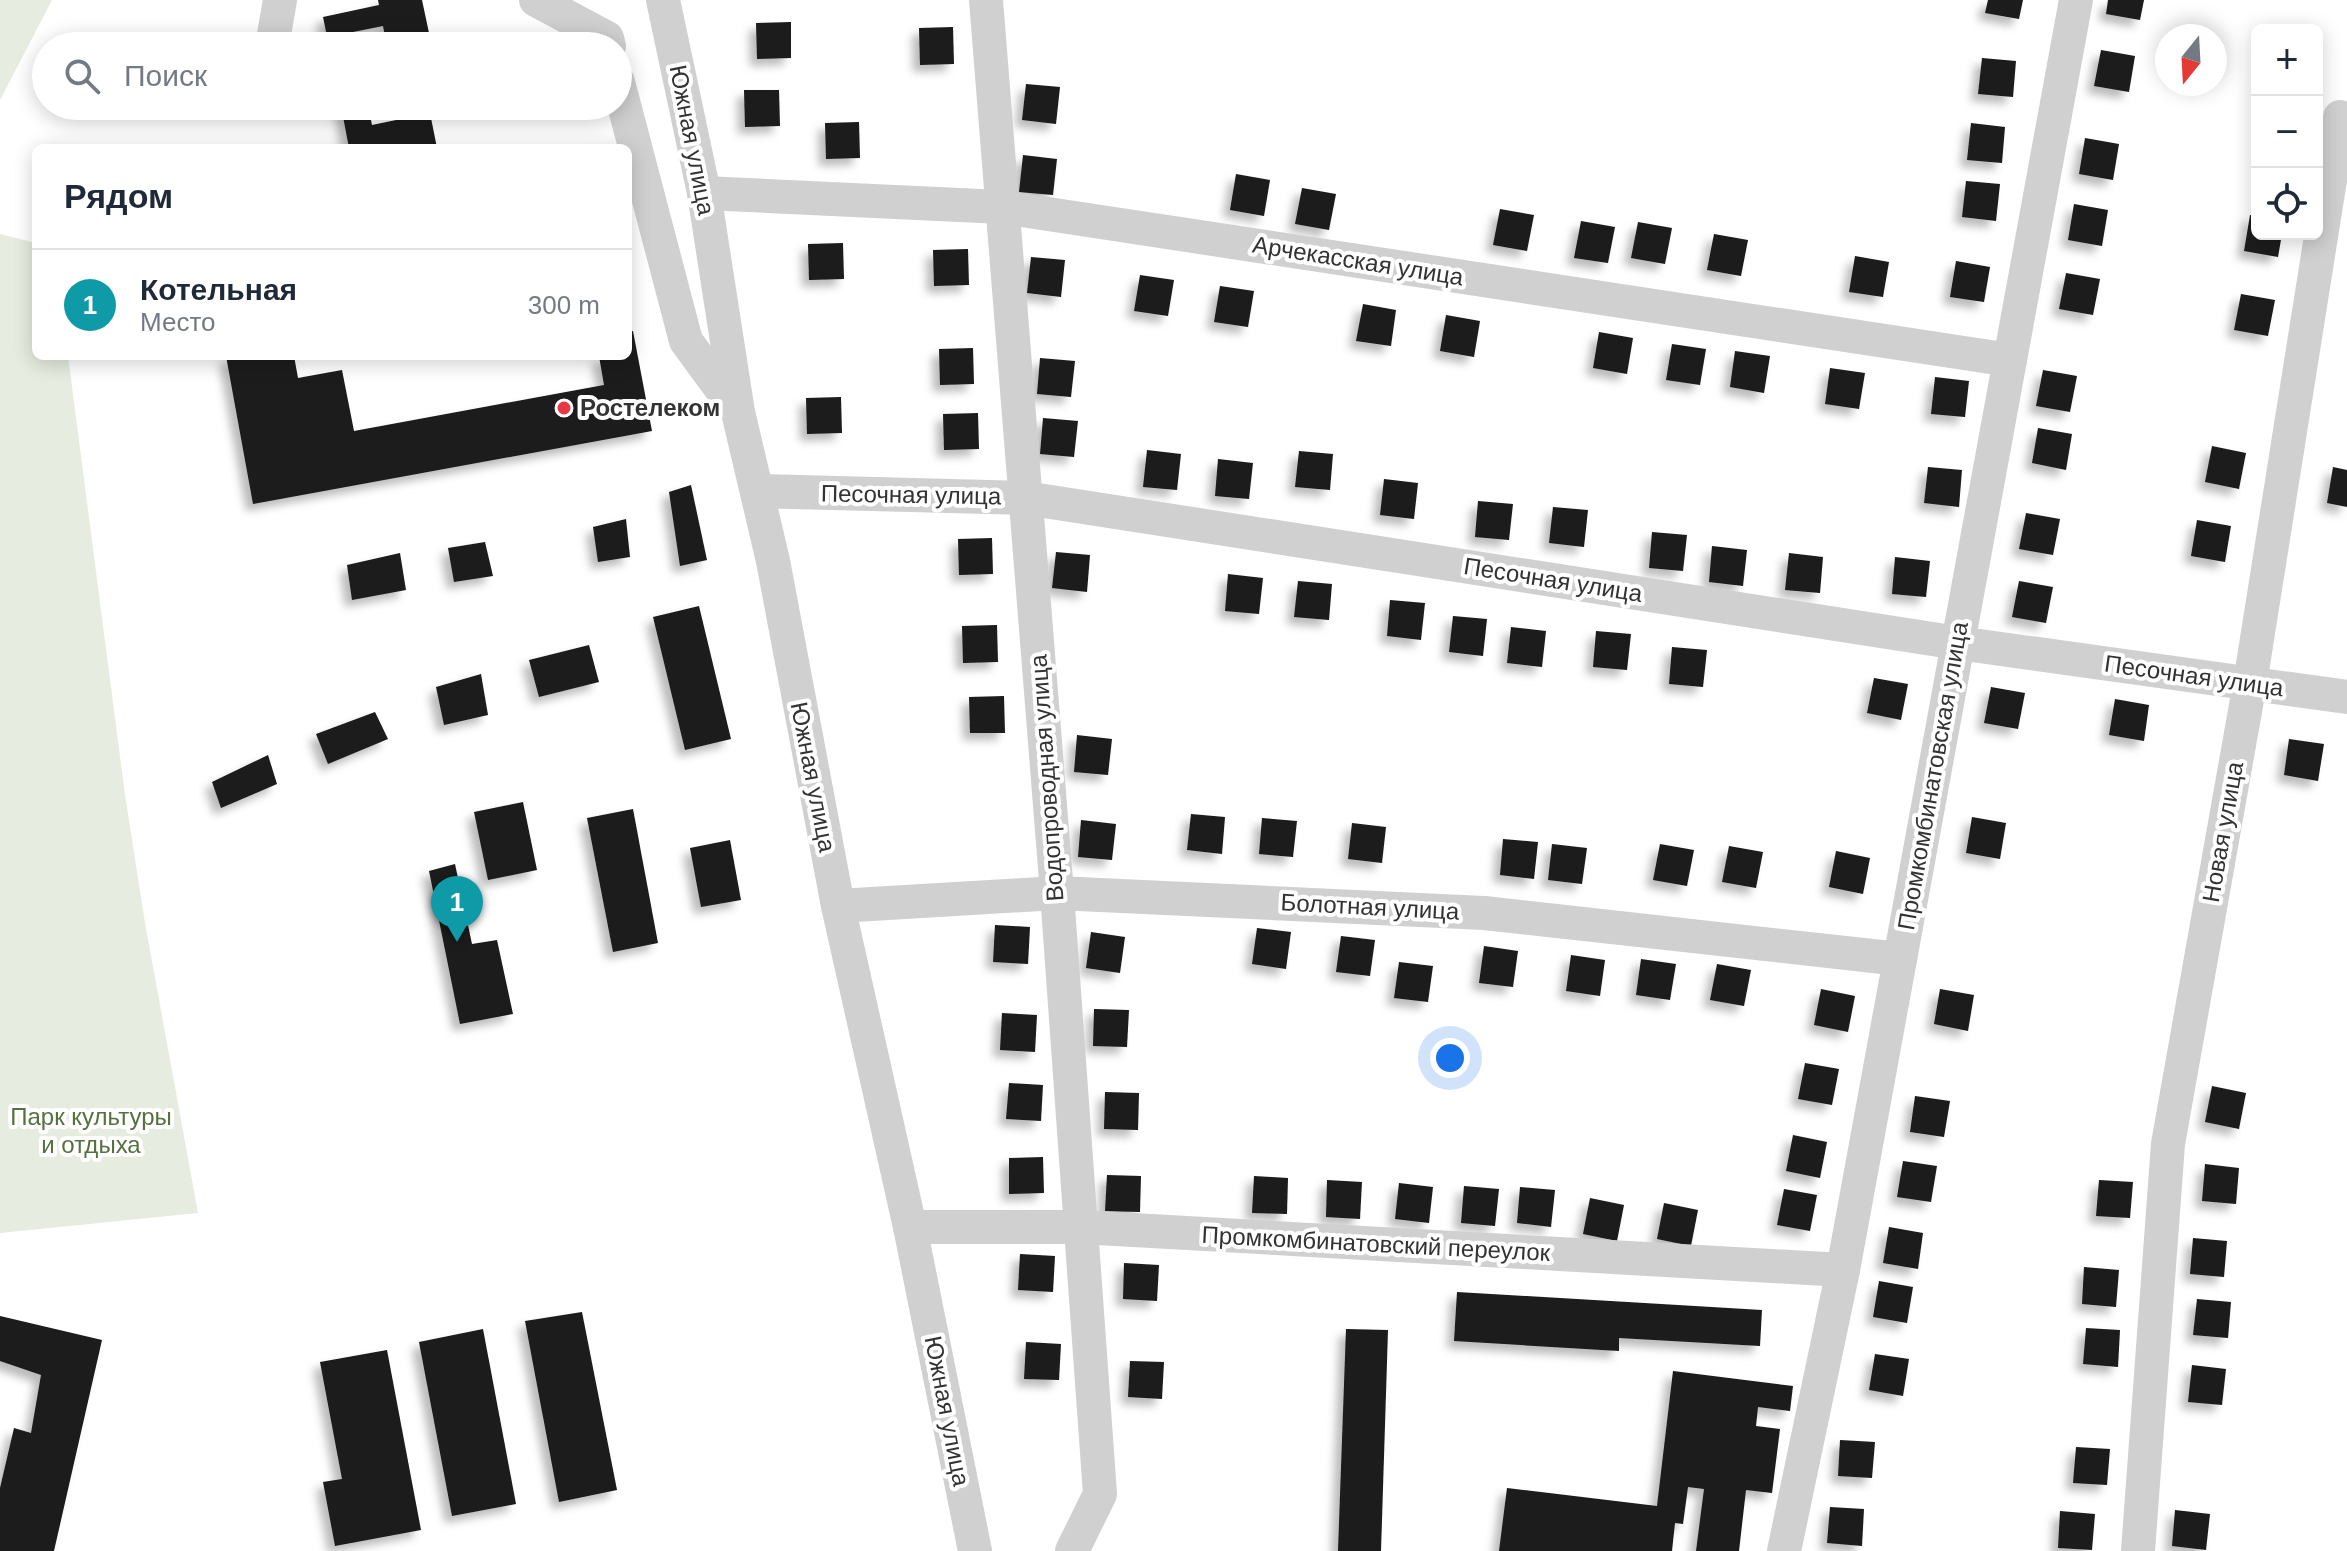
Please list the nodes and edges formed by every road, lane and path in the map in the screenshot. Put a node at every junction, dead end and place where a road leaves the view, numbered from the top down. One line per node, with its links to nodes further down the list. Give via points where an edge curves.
1 (280, 0): 6 (street)
2 (536, 0): 7 (street)
3 (663, 0): 10 (street, Южная улица)
4 (986, 0): 11 (street, Водопроводная улица)
5 (2076, 0): 12 (street, Промкомбинатовская улица)
6 (274, 32)
7 (596, 32)
8 (2340, 117): 17 (street, Новая улица)
9 (628, 120): 13 (street, via 686,341)
10 (704, 193): 11 (street, Арчекасская улица); 13 (street, Южная улица)
11 (1002, 207): 12 (street, Арчекасская улица); 15 (street, Водопроводная улица)
12 (2010, 360): 16 (street, Промкомбинатовская улица)
13 (738, 412): 14 (street, Южная улица)
14 (757, 491): 15 (street, Песочная улица); 20 (street, Южная улица)
15 (1025, 498): 16 (street, Песочная улица); 19 (street, Водопроводная улица)
16 (1958, 643): 17 (street, Песочная улица); 21 (street, Промкомбинатовская улица)
17 (2250, 683): 18 (street, Песочная улица); 28 (street, Новая улица, via 2168,1144)
18 (2347, 697)
19 (1057, 893): 20 (street, Болотная улица); 21 (street, Болотная улица, via 1484,913); 23 (street, Водопроводная улица)
20 (838, 906): 22 (street, Южная улица)
21 (1900, 959): 24 (street, Промкомбинатовская улица)
22 (910, 1227): 23 (street, Промкомбинатовский переулок); 25 (street, Южная улица)
23 (1080, 1227): 24 (street, Промкомбинатовский переулок); 26 (street, Водопроводная улица, via 1100,1494)
24 (1843, 1270): 27 (street, Промкомбинатовская улица)
25 (975, 1551)
26 (1072, 1551)
27 (1784, 1551)
28 (2138, 1551)

